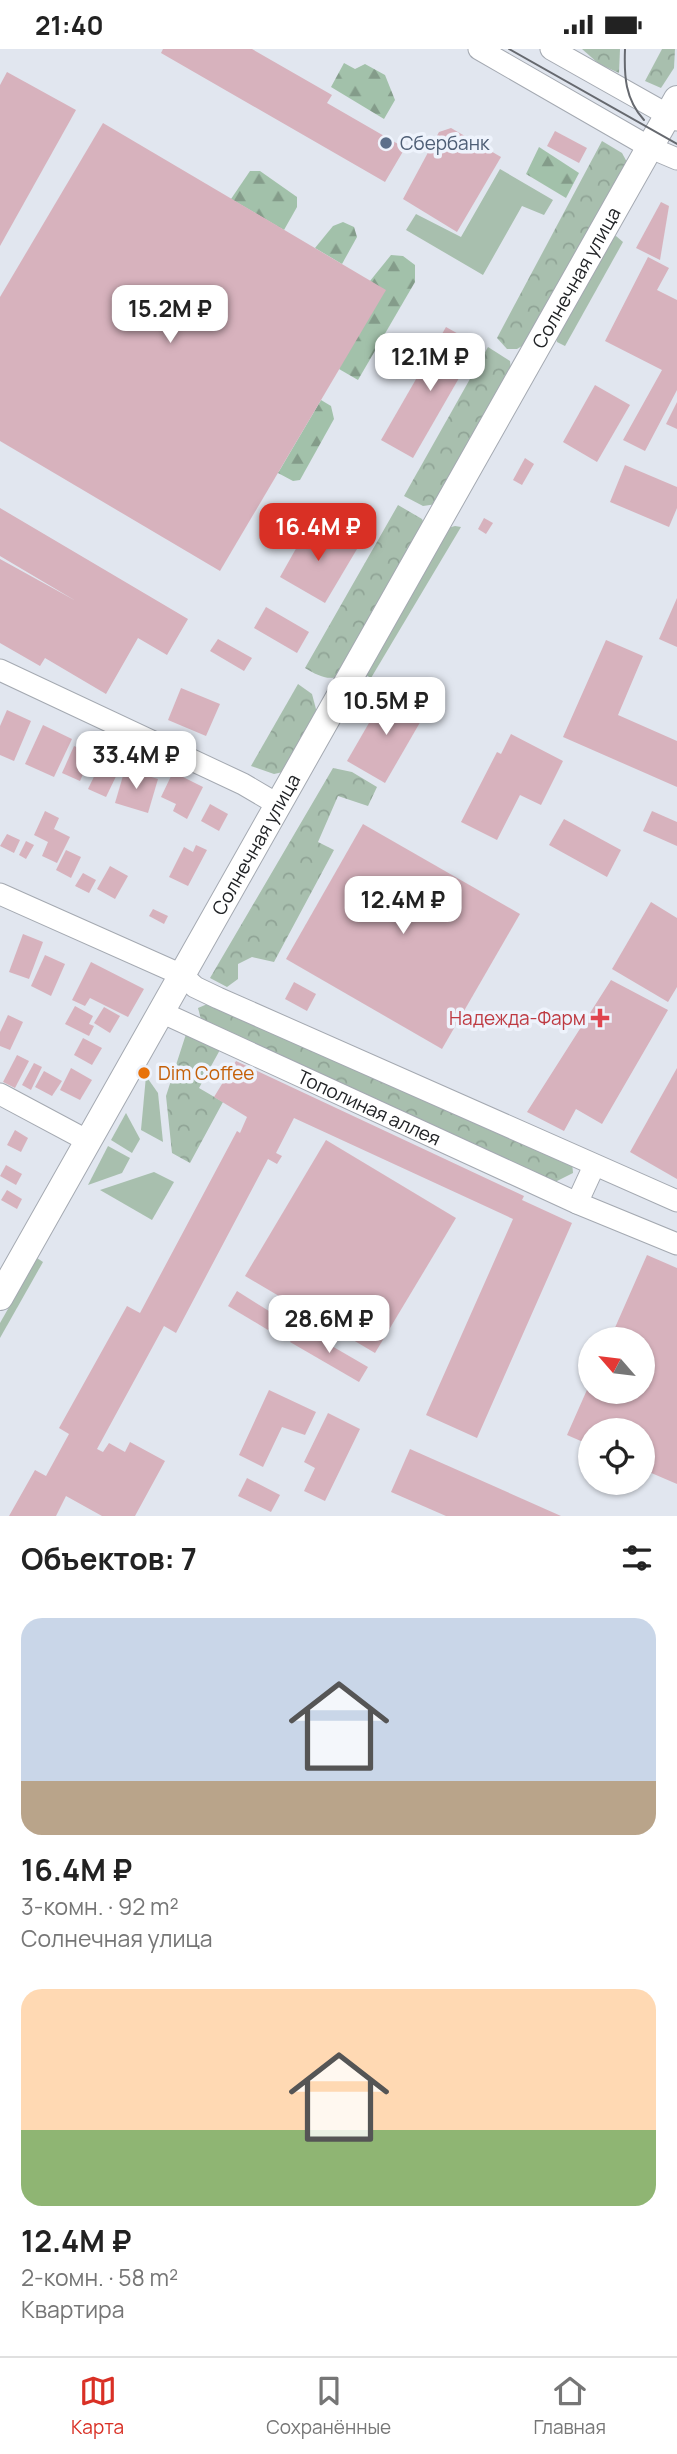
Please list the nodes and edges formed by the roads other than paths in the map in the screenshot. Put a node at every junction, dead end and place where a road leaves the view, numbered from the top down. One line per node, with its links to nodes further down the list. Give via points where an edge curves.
1 (479, 49): 4 (street)
2 (551, 49): 3 (street)
3 (674, 112): 4 (main road, Солнечная улица)
4 (651, 148): 5 (street); 7 (main road, Солнечная улица)
5 (677, 159)
6 (0, 670): 7 (street)
7 (277, 804): 9 (main road, Солнечная улица)
8 (0, 894): 9 (street, Тополиная аллея)
9 (182, 975): 10 (main road, Солнечная улица); 13 (street, Тополиная аллея, via 218,998)
10 (161, 1012): 12 (main road, Солнечная улица); 15 (street, Тополиная аллея)
11 (0, 1094): 12 (street)
12 (88, 1141): 17 (main road, Солнечная улица)
13 (594, 1166): 14 (street, Тополиная аллея); 15 (street)
14 (677, 1201)
15 (577, 1203): 16 (street, Тополиная аллея)
16 (677, 1244)
17 (0, 1297)

